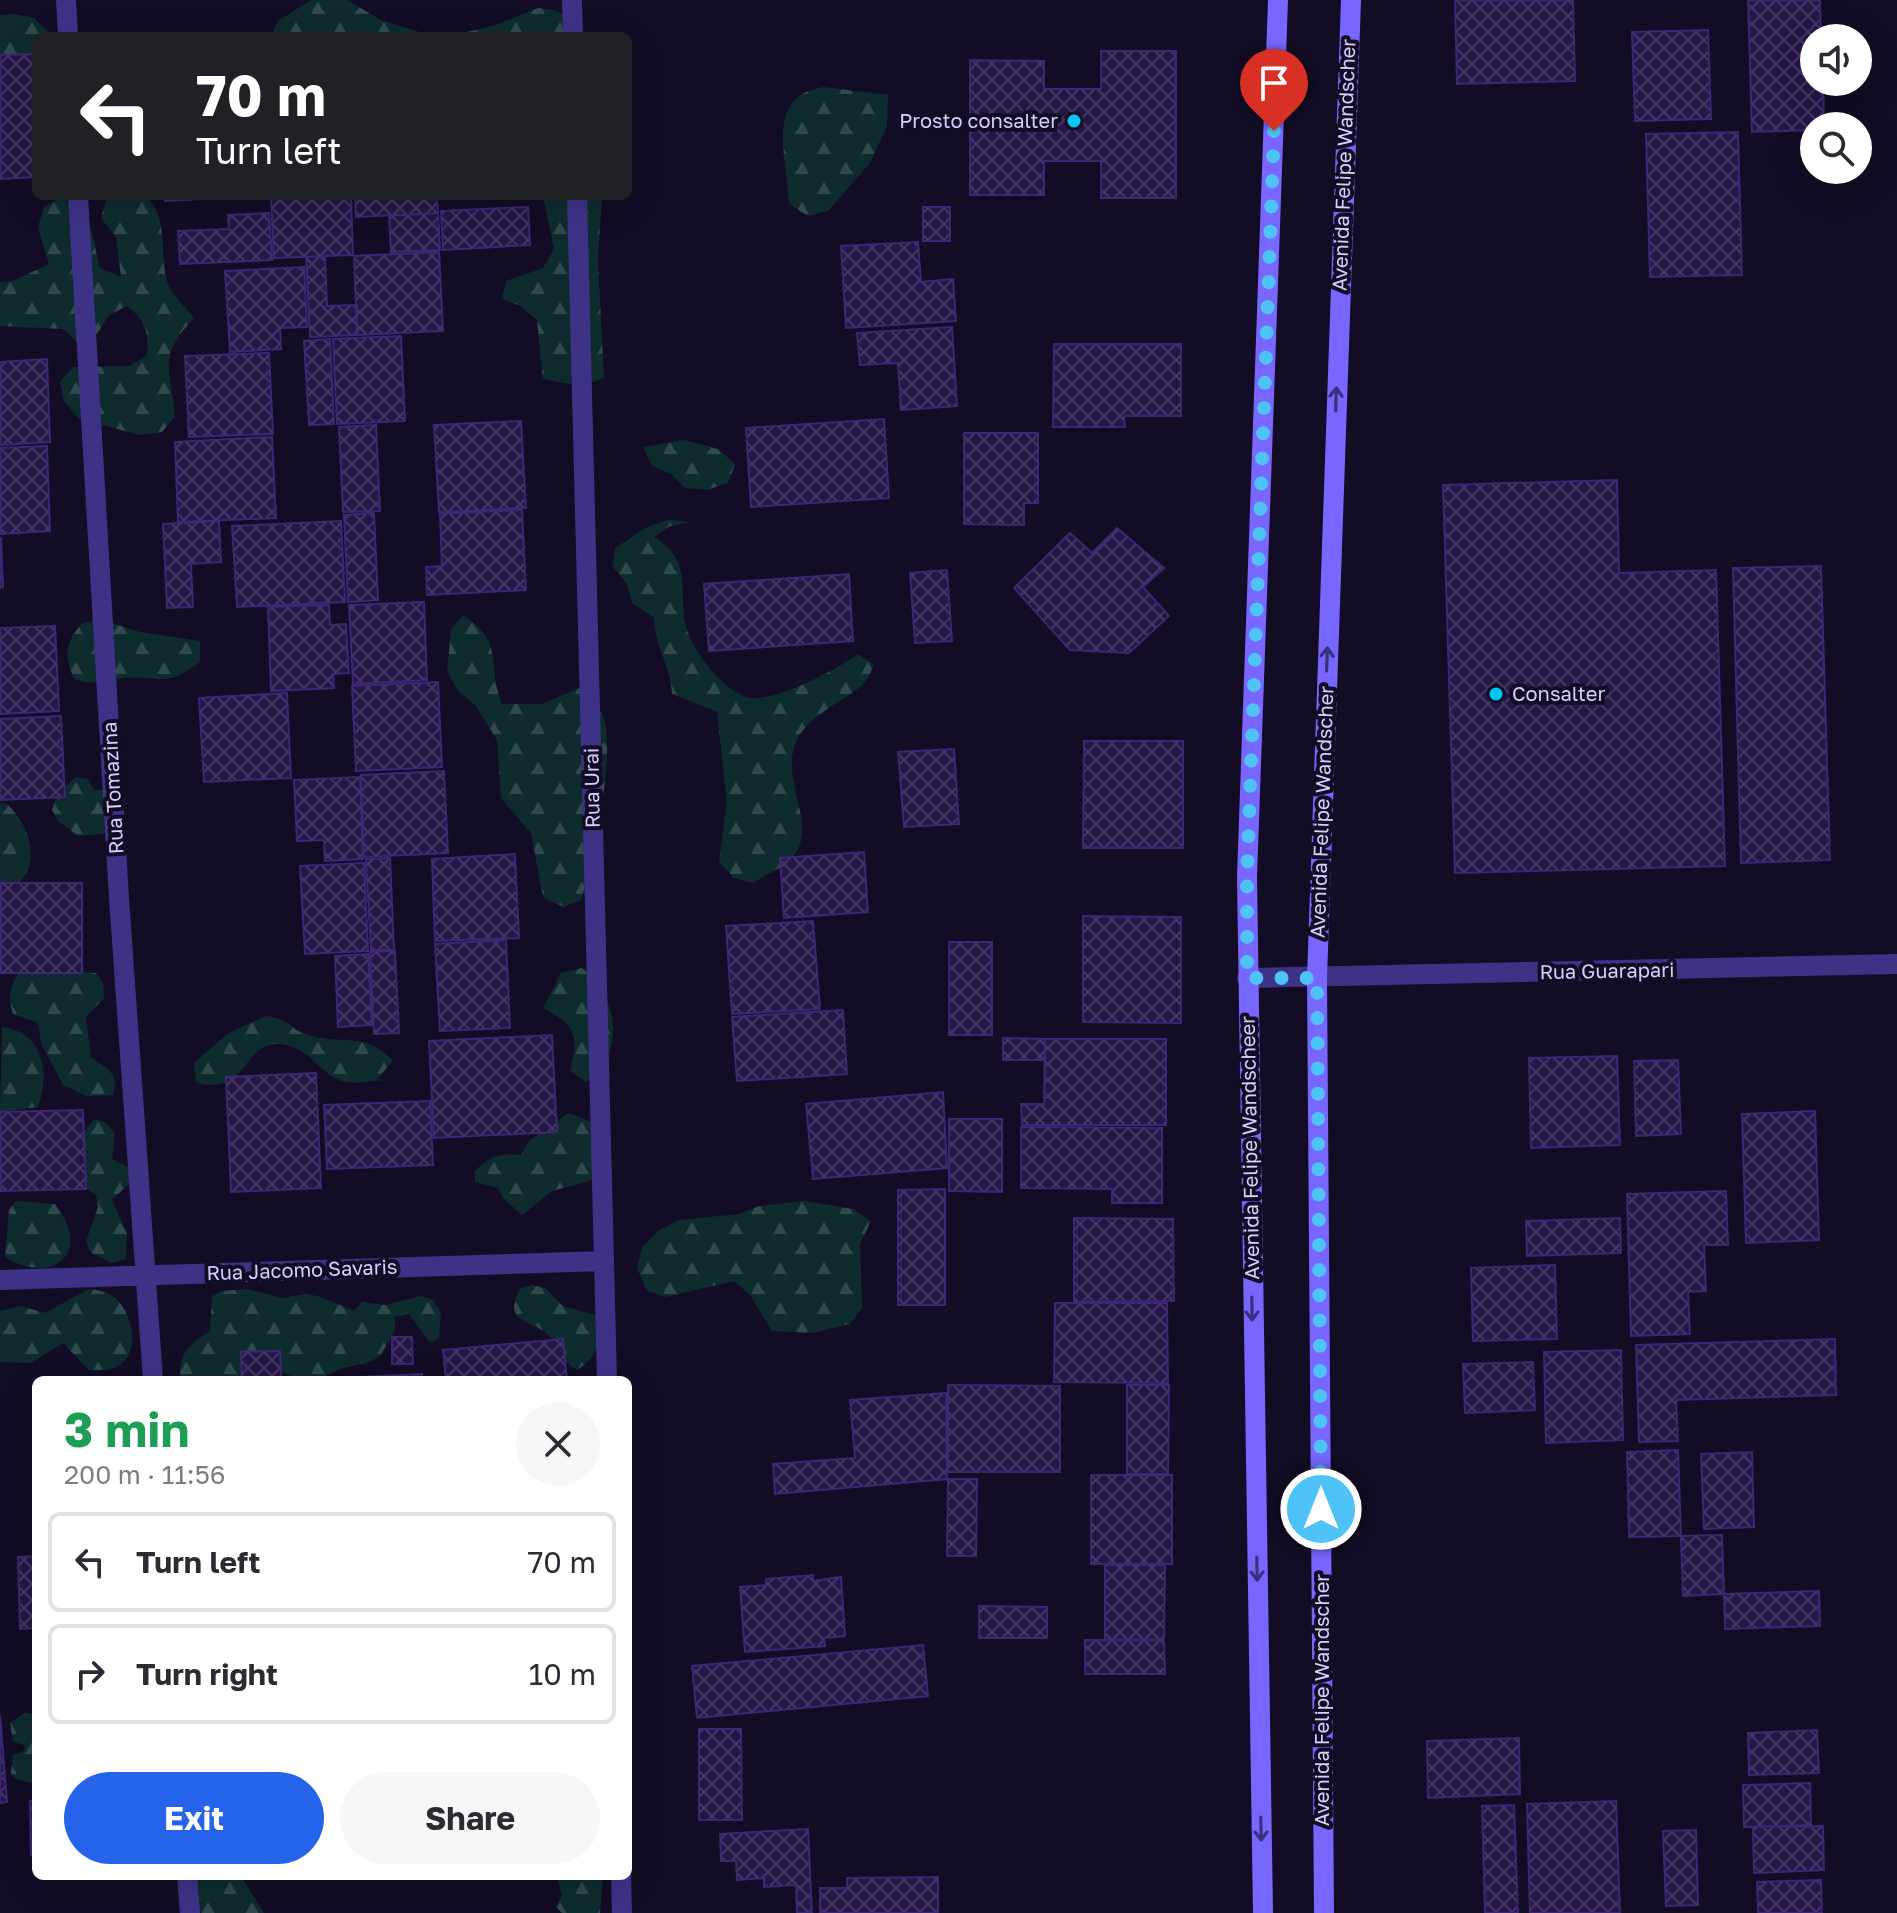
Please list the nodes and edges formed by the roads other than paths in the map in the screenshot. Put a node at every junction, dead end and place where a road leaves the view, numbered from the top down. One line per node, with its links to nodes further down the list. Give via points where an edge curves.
1 (66, 0): 5 (street)
2 (572, 0): 6 (street)
3 (1278, 0): 10 (main road, Avenida Felipe Wandscheer)
4 (1351, 0): 11 (main road, Avenida Felipe Wandscher, one-way to 4)
5 (68, 32)
6 (573, 32)
7 (78, 200): 13 (street, Rua Tomazina)
8 (577, 200): 12 (street, Rua Urai)
9 (1897, 964): 11 (street, Rua Guarapari)
10 (1247, 978): 11 (street, Rua Guarapari); 21 (main road, Avenida Felipe Wandscheer, one-way to 21)
11 (1317, 978): 22 (main road, Avenida Felipe Wandscher)
12 (604, 1261): 13 (street, Rua Jacomo Savaris); 16 (street, Rua Urai)
13 (146, 1274): 14 (street, Rua Jacomo Savaris); 15 (street, Rua Tomazina)
14 (0, 1280)
15 (153, 1376)
16 (607, 1376)
17 (187, 1880): 19 (street)
18 (621, 1880): 20 (street)
19 (190, 1913)
20 (622, 1913)
21 (1263, 1913)
22 (1324, 1913)

